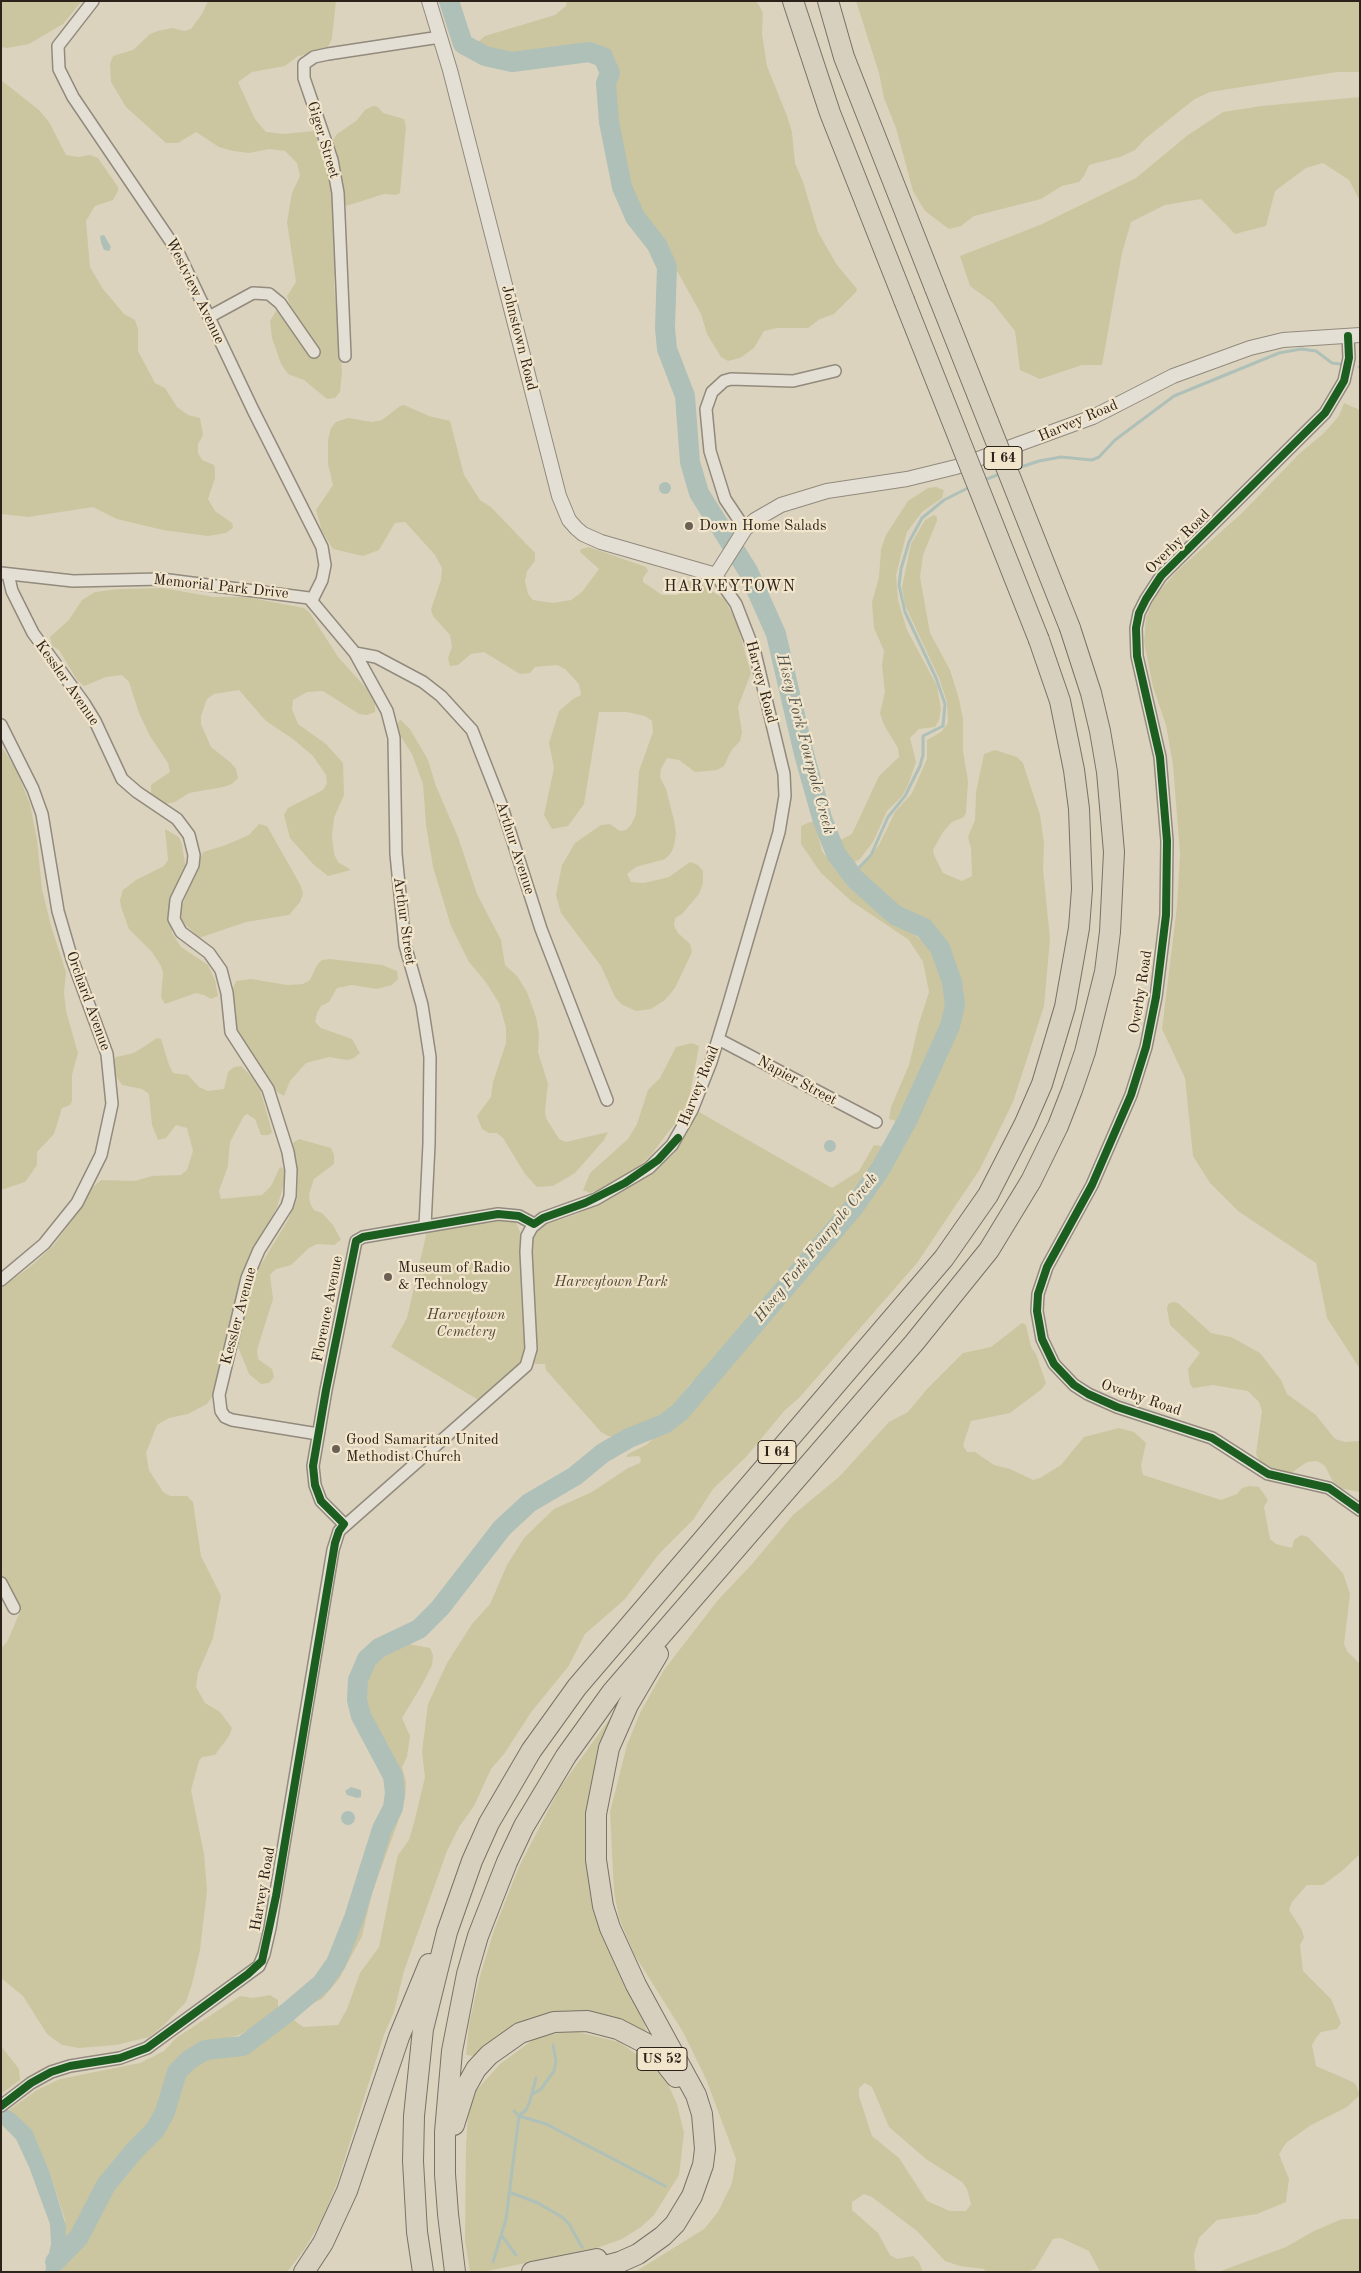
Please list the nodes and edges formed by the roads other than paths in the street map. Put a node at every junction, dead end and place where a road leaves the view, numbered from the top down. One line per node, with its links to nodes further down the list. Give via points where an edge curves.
1 (94, 1): 6 (street, Westview Avenue, via 58,46 60,69 73,97 172,241)
2 (429, 1): 5 (street, Johnstown Road)
3 (793, 1): 29 (highway, I 64, bridge, via 830,113 1039,640 1060,701 1079,809 1082,888 1079,928 1065,1007 1026,1123 988,1195 938,1265 639,1612 553,1719 489,1823)
4 (828, 1): 27 (highway, I 64, bridge, via 844,57 1070,628 1091,693 1107,772 1114,852 1113,893 1105,972 1086,1052 1058,1126 989,1250 920,1336)
5 (440, 37): 9 (street, Giger Street, via 328,54 314,57 304,64 304,78 332,160 338,194); 13 (street, Johnstown Road, via 552,472 569,520 583,534 601,542)
6 (209, 317): 8 (street, via 253,293 269,294 280,303); 14 (street, Westview Avenue, via 322,547 324,573)
7 (1354, 335): 11 (street, Harvey Road, via 1283,340 1218,359 1173,376 1093,417 935,474 803,497 767,511); 24 (street, Overby Road, via 1344,381 1325,413 1162,576 1139,613 1137,656 1160,758 1167,841 1166,915 1156,997 1146,1048 1127,1104 1092,1185 1047,1267 1038,1294 1037,1311 1042,1339 1054,1364 1074,1385 1088,1394 1117,1407 1212,1438 1268,1474 1329,1488)
8 (314, 352)
9 (345, 356)
10 (835, 371): 11 (street, via 793,380 731,379 712,392 706,409 710,451 725,498)
11 (743, 533): 13 (street, Harvey Road)
12 (5, 574): 14 (street, Memorial Park Drive, via 90,582 162,579); 23 (street, Kessler Avenue, via 33,633 95,721 122,780 177,819 189,835 194,850 193,865 176,900 174,919 181,932 209,954 221,970 231,1032 268,1089 291,1170 290,1196 247,1278 219,1395 221,1411 232,1420)
13 (716, 575): 17 (street, Harvey Road, via 736,604 755,653 780,757 785,796 779,832)
14 (312, 600): 15 (street)
15 (355, 652): 18 (street, Arthur Avenue, via 376,657 424,682 472,730 501,804 541,929); 21 (street, Arthur Street, via 387,711 394,738 396,854 405,945 426,1023 430,1066)
16 (1, 725): 22 (street, Orchard Avenue, via 42,814 58,911 107,1054 112,1104 101,1155 77,1203 44,1244)
17 (718, 1039): 19 (street, Napier Street); 20 (street, Harvey Road, via 692,1110 678,1138 658,1160 596,1198)
18 (607, 1100)
19 (876, 1122)
20 (534, 1224): 21 (street, Florence Avenue, via 519,1216 498,1214); 25 (street, Harvey Road, via 526,1242 531,1349 526,1366)
21 (425, 1226): 23 (street, Florence Avenue, via 356,1241)
22 (1, 1280)
23 (318, 1434): 25 (street, Florence Avenue, via 313,1466 318,1494)
24 (1360, 1510)
25 (344, 1524): 30 (street, Harvey Road, via 335,1543 276,1896 262,1960 248,1974 147,2048 120,2058 51,2072 37,2078)
26 (1, 1583): 28 (street)
27 (688, 1602): 31 (highway, I 64, via 612,1692 571,1748 544,1790 507,1862 478,1936 458,2014 447,2091); 36 (highway, via 618,1725 603,1770 595,1838 599,1884 610,1928 636,1985 696,2096 704,2132 703,2165 685,2210 663,2236 620,2262)
28 (14, 1608)
29 (447, 1932): 32 (highway, via 427,1968 398,2037 340,2208); 33 (highway, I 64, via 423,2030 417,2078 413,2161)
30 (4, 2104)
31 (445, 2174): 34 (highway, I 64); 35 (highway, US 52, via 466,2086 489,2055 520,2033 571,2020 603,2024 646,2043 668,2066 690,2109 695,2143 690,2177 675,2208 655,2230 628,2248 596,2259)
32 (304, 2272)
33 (423, 2272)
34 (456, 2272)
35 (532, 2272)
36 (582, 2272)

